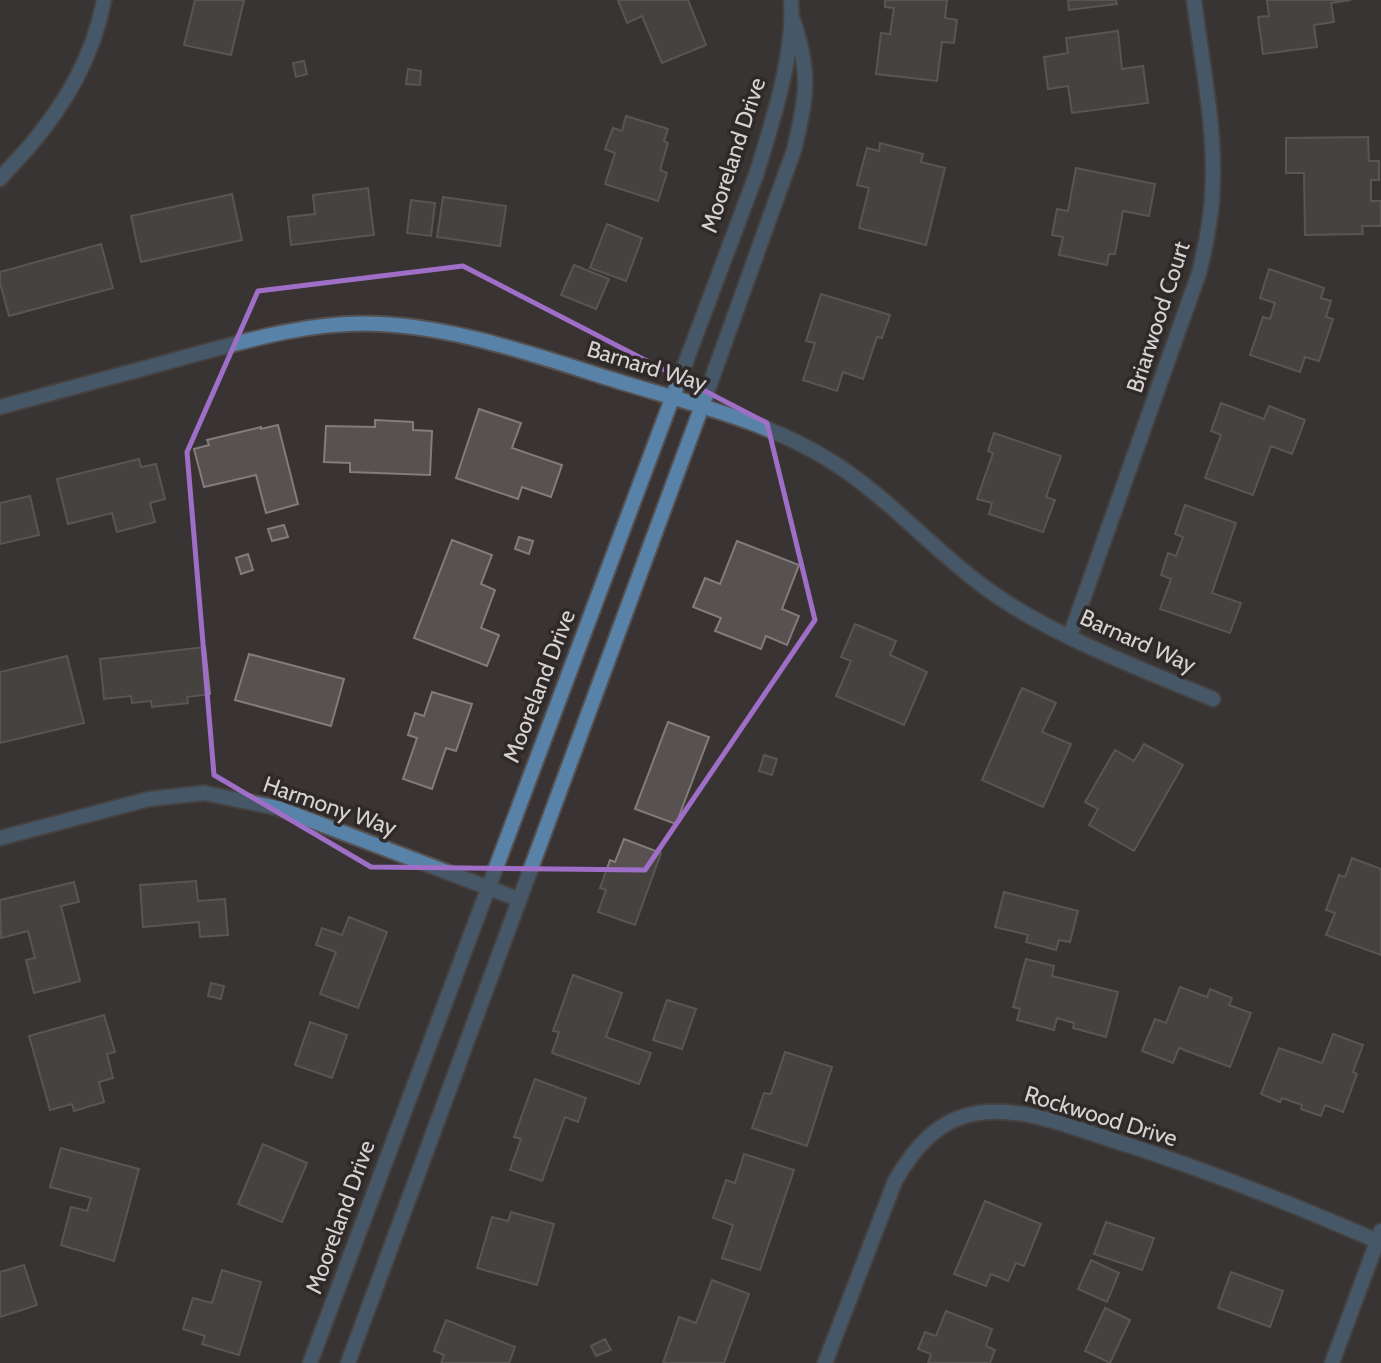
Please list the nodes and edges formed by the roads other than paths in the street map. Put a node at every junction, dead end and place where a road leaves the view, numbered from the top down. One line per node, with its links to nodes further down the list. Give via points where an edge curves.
1 (104, 0): 5 (street, via 95,40 73,86)
2 (791, 0): 4 (street)
3 (1194, 0): 9 (street, Briarwood Court, via 1213,157 1209,235)
4 (792, 19): 6 (street, Mooreland Drive, via 773,119 756,175); 7 (street, via 806,70 797,136)
5 (0, 179)
6 (671, 397): 7 (street, Barnard Way); 8 (street, Barnard Way, via 462,336 380,324 293,331 206,350); 12 (street, Mooreland Drive)
7 (702, 406): 9 (street, Barnard Way, via 774,431 833,463 987,589); 13 (street)
8 (0, 407)
9 (1070, 636): 10 (street, Barnard Way)
10 (1213, 699)
11 (0, 838): 12 (street, Harmony Way, via 149,799 204,793 278,808)
12 (488, 886): 13 (street, Harmony Way); 15 (street, Mooreland Drive)
13 (518, 899): 16 (street)
14 (1379, 1236): 17 (street, Rockwood Drive, via 1038,1116 977,1113 926,1136 905,1164); 18 (street)
15 (310, 1363)
16 (348, 1363)
17 (825, 1363)
18 (1332, 1363)

